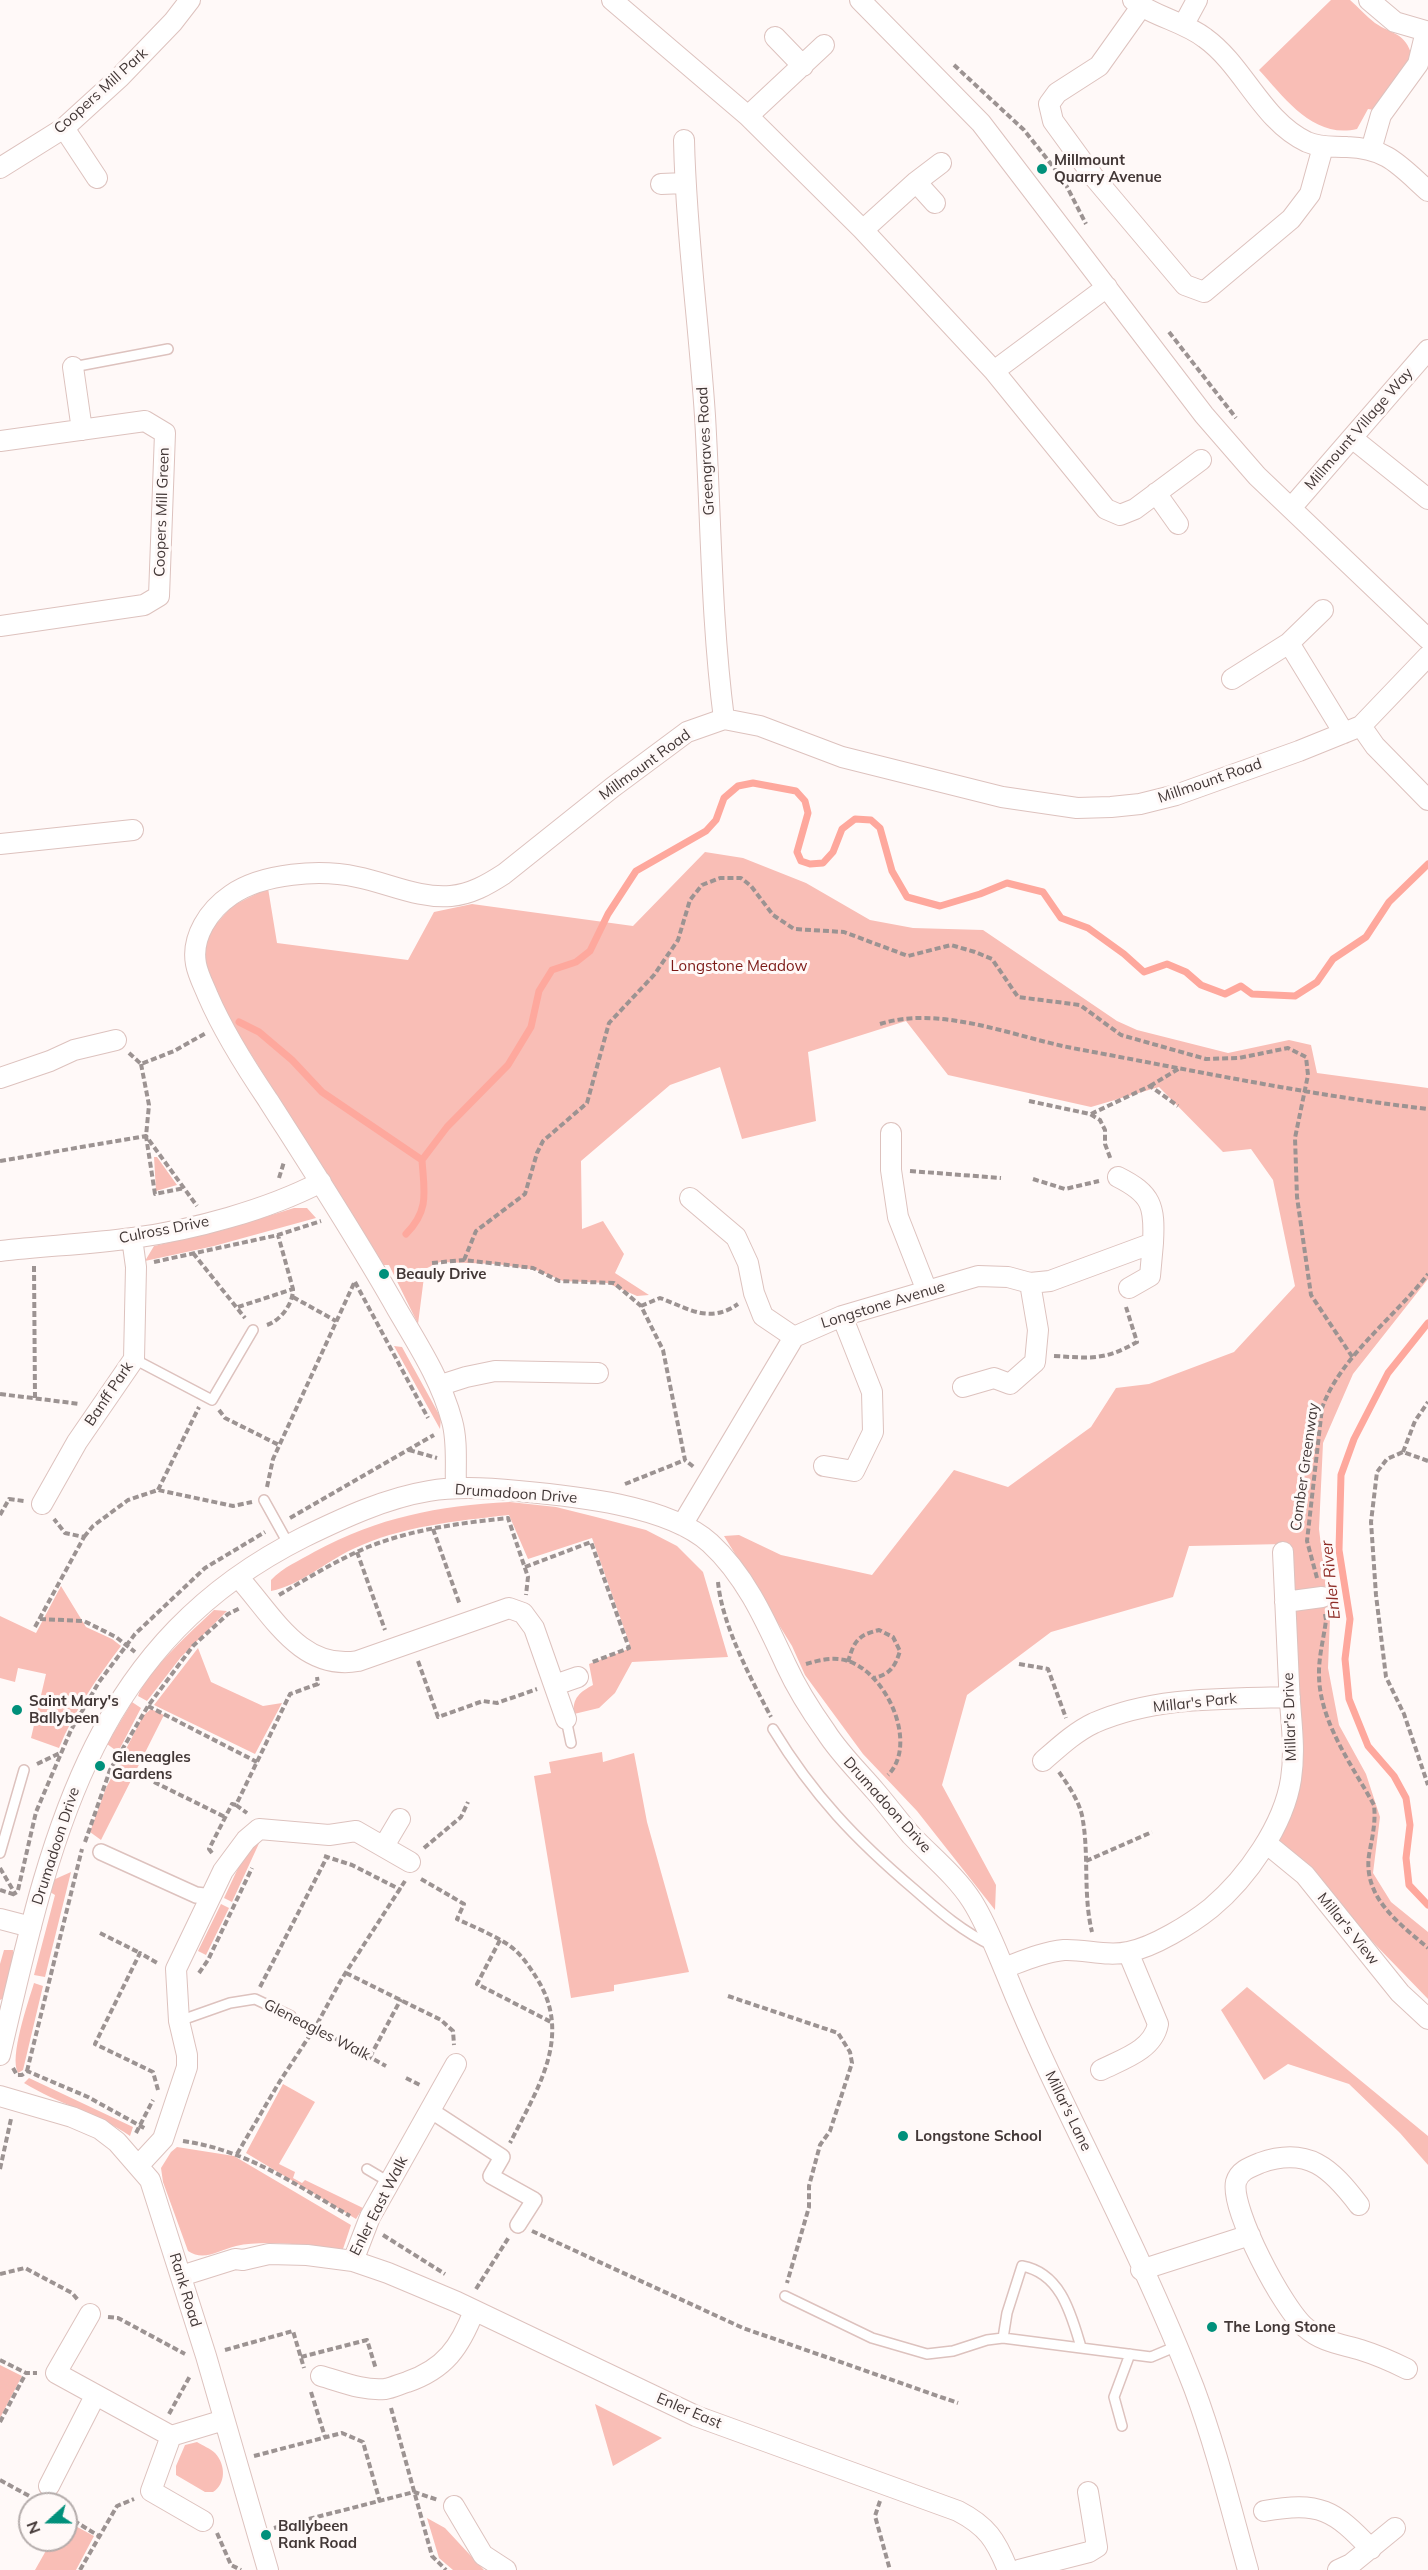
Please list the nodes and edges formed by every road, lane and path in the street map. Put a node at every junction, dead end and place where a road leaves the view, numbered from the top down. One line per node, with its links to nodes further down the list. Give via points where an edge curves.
1 (190, 0): 14 (street, Coopers Mill Park, via 128,69)
2 (612, 0): 13 (street)
3 (860, 0): 28 (street, via 981,123)
4 (1197, 0): 7 (street)
5 (1369, 0): 8 (street, via 1395,22)
6 (1137, 3): 7 (street); 16 (street, via 1099,66 1056,93 1049,104 1053,120 1093,176 1185,285 1204,292 1291,219 1310,194)
7 (1184, 24): 16 (street, via 1213,45 1290,131)
8 (1427, 31): 17 (street, via 1418,64 1381,115)
9 (775, 37): 12 (street)
10 (824, 45): 12 (street)
11 (948, 59): 26 (path, via 1024,130 1063,178)
12 (803, 66): 13 (street)
13 (748, 116): 27 (street)
14 (64, 128): 19 (street, Coopers Mill Park); 20 (street)
15 (684, 140): 22 (street, Greengraves Road)
16 (1323, 147): 17 (street)
17 (1371, 150): 24 (street, via 1389,156)
18 (941, 163): 21 (street)
19 (0, 168)
20 (97, 178)
21 (916, 182): 25 (street); 27 (street)
22 (685, 183): 23 (street); 49 (street, Greengraves Road, via 705,414 715,650)
23 (661, 184)
24 (1428, 191)
25 (935, 203)
26 (1089, 228)
27 (863, 230): 33 (street)
28 (1107, 287): 33 (street); 41 (street, via 1204,415)
29 (1168, 331): 34 (path)
30 (168, 350): 32 (lane)
31 (1428, 351): 36 (street, Millmount Village Way)
32 (73, 367): 35 (street)
33 (994, 371): 39 (street, via 1106,510 1120,515)
34 (1240, 423)
35 (82, 429): 37 (street, Coopers Mill Green); 44 (street, Coopers Mill Green, via 145,422 165,433 159,596 144,605)
36 (1353, 438): 40 (street); 41 (street, Millmount Village Way)
37 (0, 441)
38 (1201, 460): 39 (street)
39 (1156, 493): 42 (street)
40 (1428, 499)
41 (1291, 508): 45 (street)
42 (1178, 524)
43 (1323, 610): 46 (street)
44 (0, 626)
45 (1428, 639)
46 (1289, 643): 48 (street); 50 (street)
47 (1428, 656): 50 (street, Millmount Road)
48 (1232, 679)
49 (724, 719): 50 (street, Millmount Road, via 760,726 833,754 885,768 1002,797 1077,808 1140,804 1176,795); 55 (street, Millmount Road, via 687,732 485,886 465,893 432,895 333,873 273,879 233,893 206,919 196,948 196,964)
50 (1353, 730): 51 (street, via 1375,746)
51 (1428, 800)
52 (133, 830): 53 (street)
53 (0, 844)
54 (880, 1024): 58 (path, via 897,1018 921,1017 961,1022)
55 (221, 1025): 57 (path); 75 (street)
56 (116, 1040): 57 (path); 59 (street, via 74,1050)
57 (141, 1064): 67 (path, via 149,1105)
58 (1180, 1068): 60 (path); 61 (path)
59 (0, 1078)
60 (1150, 1086): 63 (path); 65 (path)
61 (1304, 1092): 64 (path); 86 (path, via 1308,1076 1306,1057 1288,1048 1239,1058 1206,1059 1121,1035 1080,1005 1018,997 992,959 975,952 951,945 908,956 844,932 794,929 773,915 741,878 720,878 702,885 690,900 678,940 654,975 609,1023 586,1103 543,1141 525,1194 476,1231); 105 (path, via 1295,1138 1297,1197 1311,1295)
62 (1029, 1101): 65 (path)
63 (1178, 1106)
64 (1428, 1109)
65 (1090, 1114): 71 (path, via 1100,1120)
66 (891, 1134): 70 (street)
67 (147, 1136): 68 (path); 76 (path); 76 (path, via 154,1194)
68 (0, 1161)
69 (284, 1161): 74 (path)
70 (891, 1170): 72 (path); 95 (street, via 898,1216)
71 (1118, 1177): 73 (path, via 1065,1189); 82 (street, via 1138,1187 1150,1201 1154,1221)
72 (1001, 1178)
73 (1033, 1179)
74 (276, 1182)
75 (321, 1182): 81 (street, Culross Drive, via 255,1209); 108 (street)
76 (184, 1188): 78 (path)
77 (690, 1198): 96 (street, via 736,1238 748,1263)
78 (199, 1208)
79 (322, 1221): 80 (path)
80 (278, 1235): 85 (path); 94 (path)
81 (132, 1238): 83 (street, Culross Drive); 88 (street, Banff Park)
82 (1152, 1243): 92 (street, Longstone Avenue, via 1050,1281); 93 (street, via 1150,1276)
83 (33, 1247): 84 (street, Culross Drive); 112 (path)
84 (0, 1251)
85 (193, 1253): 88 (path); 99 (path)
86 (464, 1260): 87 (path); 98 (path, via 533,1268 559,1281 614,1283)
87 (432, 1263)
88 (136, 1267): 106 (street, Banff Park)
89 (350, 1271): 91 (path)
90 (1428, 1274): 105 (path, Comber Greenway)
91 (355, 1281): 101 (path); 116 (path)
92 (1030, 1283): 95 (street, Longstone Avenue, via 1008,1277 978,1276); 104 (street, via 1038,1330)
93 (1129, 1288): 104 (path, via 1126,1312 1137,1342 1100,1358)
94 (293, 1289): 97 (path); 99 (path)
95 (927, 1291): 100 (street, Longstone Avenue)
96 (753, 1293): 98 (path, via 727,1311 706,1315 660,1298); 103 (street, via 763,1316)
97 (293, 1298): 101 (path); 102 (path, via 277,1322)
98 (641, 1306): 127 (path, via 663,1350 685,1460 621,1486)
99 (238, 1307): 102 (path)
100 (842, 1316): 103 (street, Longstone Avenue); 122 (street, via 872,1392 873,1432 854,1471)
101 (336, 1321): 117 (path)
102 (253, 1330): 111 (lane, via 212,1400)
103 (794, 1337): 129 (street)
104 (1035, 1354): 109 (street, via 1035,1362 1010,1384 994,1378)
105 (1353, 1358): 139 (path, Comber Greenway, via 1329,1388 1322,1408 1307,1541)
106 (134, 1359): 111 (lane); 114 (street, Banff Park)
107 (598, 1373): 108 (street, via 495,1371)
108 (441, 1385): 121 (street, via 453,1424)
109 (963, 1387)
110 (0, 1394): 112 (path)
111 (204, 1396): 124 (path)
112 (35, 1398): 114 (path, via 81,1404)
113 (1428, 1402): 119 (path, via 1415,1421)
114 (96, 1412): 126 (street, Banff Park)
115 (225, 1418): 117 (path)
116 (431, 1423)
117 (279, 1445): 125 (path)
118 (408, 1450): 121 (path)
119 (1403, 1452): 120 (path); 167 (path, via 1387,1459 1377,1472 1371,1522 1376,1595 1386,1677 1404,1714)
120 (1428, 1461)
121 (455, 1463): 123 (street)
122 (824, 1466)
123 (456, 1488): 127 (street, Drumadoon Drive, via 546,1494); 132 (street, Drumadoon Drive, via 424,1491 373,1507)
124 (158, 1490): 125 (path, via 233,1506); 131 (path, via 128,1500)
125 (264, 1500): 132 (lane)
126 (42, 1504): 128 (path, via 9,1499); 131 (path, via 65,1533)
127 (610, 1504): 129 (street, Drumadoon Drive)
128 (0, 1515)
129 (682, 1525): 152 (street, Drumadoon Drive, via 707,1540 744,1585)
130 (433, 1529): 133 (path); 135 (path, via 508,1518); 144 (path)
131 (84, 1537): 143 (path)
132 (289, 1545): 137 (street, Drumadoon Drive)
133 (357, 1552): 138 (path, via 277,1596); 147 (path)
134 (1283, 1552): 140 (street, Millar's Drive)
135 (525, 1567): 142 (path, via 528,1577); 153 (path, via 591,1542 629,1648 588,1664)
136 (710, 1574): 159 (path, via 718,1582 723,1609 774,1723)
137 (238, 1577): 148 (street, via 300,1648); 149 (street, Drumadoon Drive, via 187,1620)
138 (268, 1594)
139 (1322, 1597): 140 (street); 194 (path, Comber Greenway, via 1326,1620 1319,1672 1321,1695 1330,1726 1374,1805 1376,1819 1368,1877 1376,1898)
140 (1285, 1602): 156 (street, Millar's Drive)
141 (243, 1608): 157 (path, via 228,1614 193,1646)
142 (523, 1612): 144 (street, via 509,1608); 155 (street, via 534,1628)
143 (40, 1619): 145 (path); 149 (path, via 84,1621 116,1637)
144 (466, 1622): 146 (street)
145 (35, 1627)
146 (411, 1641): 147 (street); 155 (path, via 438,1717 483,1701 497,1703)
147 (391, 1649): 148 (street, via 343,1664)
148 (320, 1659): 164 (path, via 318,1684 290,1694)
149 (148, 1662): 190 (street, Drumadoon Drive, via 125,1690 81,1770 60,1824)
150 (848, 1662): 152 (path, via 815,1661); 154 (path); 154 (path, via 855,1641 864,1633 879,1630 893,1637 900,1652 896,1666)
151 (1019, 1664): 160 (path, via 1048,1669)
152 (788, 1669): 168 (street, Drumadoon Drive, via 832,1742)
153 (578, 1677): 155 (street)
154 (873, 1678): 168 (path, via 895,1709 900,1733 899,1757 891,1773)
155 (555, 1684): 158 (street)
156 (1290, 1697): 160 (street, Millar's Park, via 1193,1700 1139,1709 1095,1723); 175 (street, Millar's Drive, via 1294,1736 1291,1780)
157 (148, 1706): 164 (path); 217 (path, via 110,1770 84,1844 29,2072 88,2097)
158 (566, 1719): 161 (lane)
159 (773, 1729): 193 (lane, via 818,1796 877,1858 957,1926)
160 (1072, 1736): 163 (street, Millar's Park)
161 (571, 1743)
162 (60, 1753): 165 (path)
163 (1046, 1759): 182 (path, via 1071,1789 1083,1819)
164 (257, 1762): 170 (path)
165 (24, 1770): 178 (lane)
166 (154, 1782): 172 (path)
167 (1428, 1785)
168 (873, 1789): 193 (street, Drumadoon Drive, via 970,1897)
169 (468, 1802): 183 (path, via 461,1817)
170 (236, 1805): 171 (path); 172 (path, via 232,1804)
171 (245, 1810)
172 (225, 1817): 185 (path, via 209,1849)
173 (400, 1819): 176 (street)
174 (1152, 1832): 182 (path)
175 (1266, 1843): 195 (street, Millar's Drive, via 1233,1888 1204,1914); 207 (street, Millar's View, via 1305,1875 1401,1993)
176 (384, 1846): 183 (street); 185 (street, via 356,1831 329,1835 259,1829)
177 (101, 1852): 188 (street, via 196,1895)
178 (0, 1853)
179 (316, 1854): 180 (path)
180 (327, 1857): 187 (path); 202 (path)
181 (257, 1858): 204 (path)
182 (1086, 1861): 197 (path, via 1087,1912)
183 (410, 1867): 187 (path); 192 (path, via 464,1904 457,1919)
184 (0, 1868): 186 (path, via 16,1895)
185 (223, 1871): 188 (street)
186 (0, 1890)
187 (401, 1890): 200 (path)
188 (212, 1896): 199 (street)
189 (0, 1919): 190 (street)
190 (31, 1927): 206 (street, Drumadoon Drive)
191 (100, 1933): 196 (path)
192 (500, 1940): 208 (path, via 510,1946 543,1987); 208 (path, via 477,1984)
193 (995, 1947): 198 (street, Millar's Lane)
194 (1428, 1948)
195 (1128, 1952): 197 (street, Millar's Drive); 214 (street, via 1158,2024 1156,2035 1147,2046)
196 (141, 1953): 199 (path); 217 (path, via 95,2044 153,2072 158,2090)
197 (1097, 1953): 198 (street, Millar's Drive, via 1050,1952)
198 (1004, 1968): 229 (street, Millar's Lane)
199 (176, 1969): 204 (street)
200 (345, 1973): 203 (path); 209 (path)
201 (728, 1996): 231 (path, via 838,2032 852,2057 830,2131 820,2145 809,2186 809,2207)
202 (255, 1999): 204 (lane, Gleneagles Walk); 205 (lane, Gleneagles Walk)
203 (401, 1999): 211 (path); 212 (path, via 441,2020 453,2031)
204 (178, 2012): 218 (street, via 187,2067)
205 (291, 2016): 209 (path, Gleneagles Walk)
206 (4, 2019): 210 (street, Drumadoon Drive)
207 (1428, 2019)
208 (554, 2023): 220 (path, via 546,2071)
209 (316, 2026): 211 (path, Gleneagles Walk); 219 (path)
210 (0, 2055)
211 (370, 2057): 213 (path, Gleneagles Walk)
212 (456, 2064): 216 (street, Enler East Walk)
213 (386, 2066)
214 (1101, 2070)
215 (0, 2096): 221 (street, Rank Road, via 100,2129)
216 (430, 2110): 220 (street); 223 (street, Enler East Walk)
217 (140, 2126): 218 (path); 221 (path)
218 (163, 2139): 219 (path, via 204,2144); 221 (street)
219 (237, 2154): 226 (path)
220 (502, 2157): 225 (street, via 491,2176 534,2200)
221 (132, 2159): 230 (street, Rank Road, via 150,2181)
222 (368, 2169): 223 (lane)
223 (389, 2182): 226 (street, Enler East Walk)
224 (1359, 2205): 227 (street, via 1326,2169 1292,2155 1275,2158 1240,2173 1236,2184)
225 (518, 2224): 232 (path); 248 (path, via 743,2328)
226 (368, 2226): 228 (street, Enler East Walk); 232 (path, via 453,2280)
227 (1250, 2235): 229 (street); 242 (street, via 1277,2290 1304,2327 1322,2339 1384,2357)
228 (353, 2261): 230 (street, Enler East Walk, via 270,2254 235,2259); 232 (street, Enler East)
229 (1141, 2270): 235 (street, Millar's Lane)
230 (181, 2276): 249 (street, Rank Road)
231 (785, 2296): 234 (lane, via 872,2338 927,2354)
232 (466, 2306): 246 (street, via 457,2347 435,2370); 256 (street, Enler East, via 696,2416)
233 (90, 2314): 244 (street)
234 (1003, 2338): 236 (lane); 236 (lane, via 1022,2266 1050,2278 1064,2299)
235 (1177, 2346): 238 (lane, via 1151,2357); 279 (street, Millar's Lane, via 1211,2437)
236 (1081, 2347): 238 (lane)
237 (219, 2352): 239 (path, via 293,2331)
238 (1130, 2354): 251 (lane, via 1114,2397)
239 (301, 2356): 245 (path); 246 (path, via 368,2340)
240 (0, 2360): 243 (path)
241 (195, 2367): 252 (path)
242 (1407, 2369)
243 (26, 2373): 244 (path); 250 (path)
244 (56, 2373): 247 (street)
245 (313, 2380): 246 (street); 253 (path)
246 (384, 2389): 260 (path)
247 (95, 2396): 252 (street); 259 (street)
248 (958, 2403)
249 (224, 2420): 252 (street); 273 (street, Rank Road)
250 (0, 2422)
251 (1122, 2426)
252 (168, 2428): 257 (street)
253 (325, 2437): 254 (path); 262 (path, via 342,2433 363,2442)
254 (249, 2457)
255 (0, 2480): 258 (path)
256 (885, 2485): 276 (path, via 875,2516); 277 (street, Enler East, via 976,2520 988,2531)
257 (151, 2491): 265 (street); 269 (path, via 117,2506)
258 (39, 2492)
259 (46, 2492)
260 (414, 2492): 262 (path); 263 (path); 274 (path, via 432,2556)
261 (1088, 2492): 278 (street, via 1096,2547)
262 (380, 2502): 268 (path)
263 (454, 2506): 275 (street, via 483,2555)
264 (1264, 2511): 270 (street, via 1284,2507 1327,2511 1345,2522)
265 (203, 2521): 272 (path, via 215,2529 231,2565)
266 (78, 2523): 269 (path)
267 (1395, 2528): 270 (street)
268 (270, 2529)
269 (99, 2536): 271 (path)
270 (1371, 2549): 280 (street)
271 (80, 2570)
272 (241, 2570)
273 (268, 2570)
274 (446, 2570)
275 (506, 2570)
276 (890, 2570)
277 (1008, 2570)
278 (1020, 2570)
279 (1248, 2570)
280 (1338, 2570)

